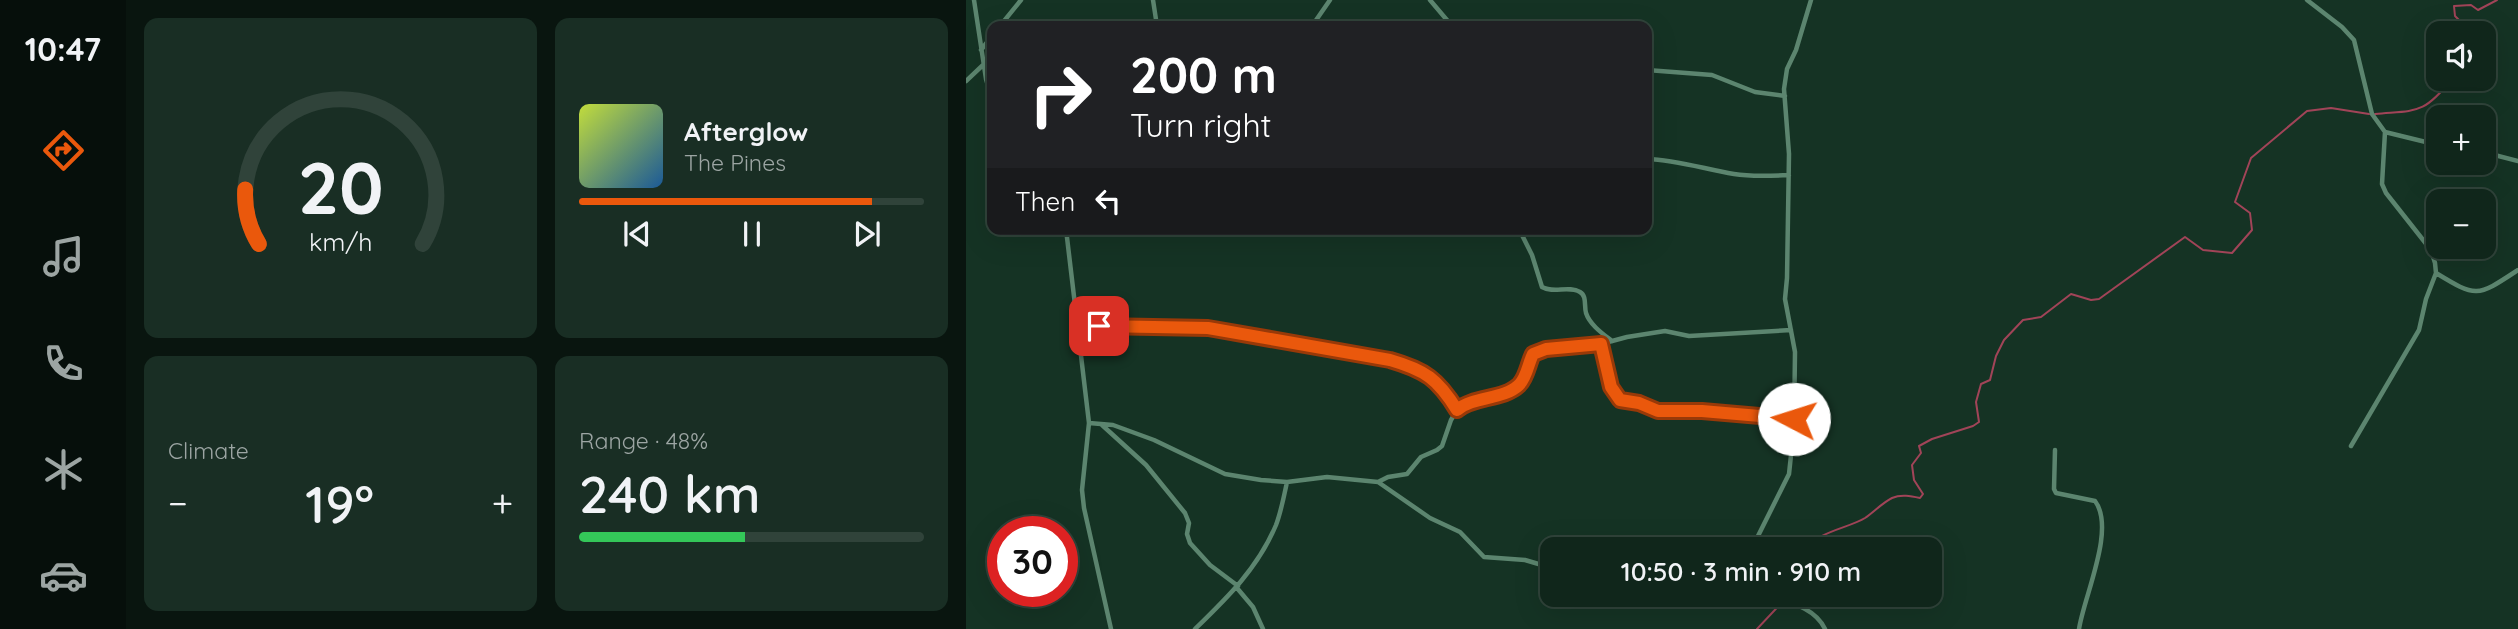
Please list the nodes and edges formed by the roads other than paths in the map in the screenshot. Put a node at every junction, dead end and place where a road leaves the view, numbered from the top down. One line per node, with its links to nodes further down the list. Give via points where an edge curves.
1 (974, 0): 13 (street)
2 (1021, 0): 8 (street)
3 (1153, 0): 9 (street)
4 (1330, 0): 10 (street)
5 (1430, 0): 11 (street)
6 (1811, 0): 18 (street, via 1787,69)
7 (2307, 0): 19 (street, via 2354,40 2372,114)
8 (1004, 21)
9 (1156, 21)
10 (1315, 21)
11 (1448, 21)
12 (987, 42): 13 (street)
13 (980, 50): 14 (street)
14 (983, 65): 16 (street); 17 (street)
15 (1652, 70): 18 (street, via 1716,76 1755,92)
16 (966, 80)
17 (987, 80)
18 (1785, 96): 24 (street)
19 (2385, 132): 20 (street); 28 (street, via 2382,184 2431,250)
20 (2426, 142)
21 (2496, 155): 23 (street)
22 (1652, 159): 24 (street, via 1760,177)
23 (2518, 160)
24 (1789, 175): 30 (street, via 1785,299)
25 (1067, 235): 29 (street)
26 (1522, 235): 31 (street, via 1542,287 1580,292 1586,314)
27 (2518, 270): 28 (street, via 2478,292 2466,291)
28 (2436, 273): 37 (street, via 2419,330)
29 (1076, 327): 33 (street, via 1208,328 1368,355 1409,365 1427,375 1443,386); 35 (street)
30 (1791, 330): 31 (street, via 1689,336 1665,331); 34 (street)
31 (1612, 341): 32 (street)
32 (1601, 344): 33 (street, via 1533,354 1519,385); 34 (street, via 1611,387 1620,400 1658,411)
33 (1457, 410): 40 (street, via 1442,446 1420,457 1407,474)
34 (1794, 419): 41 (street, via 1788,474)
35 (1088, 423): 36 (street); 45 (street, via 1084,508)
36 (1102, 424): 39 (street, via 1154,440 1225,474); 43 (street, via 1146,466 1185,513 1190,543)
37 (2351, 446)
38 (2055, 450): 49 (street, via 2056,493 2095,501 2101,513 2096,561)
39 (1287, 482): 40 (street, via 1327,477); 43 (street, via 1276,524)
40 (1378, 482): 42 (street, via 1430,518 1460,532 1483,556)
41 (1757, 537)
42 (1540, 564)
43 (1238, 587): 46 (street); 47 (street)
44 (1803, 607): 48 (street)
45 (1111, 629)
46 (1195, 629)
47 (1263, 629)
48 (1825, 629)
49 (2079, 629)

